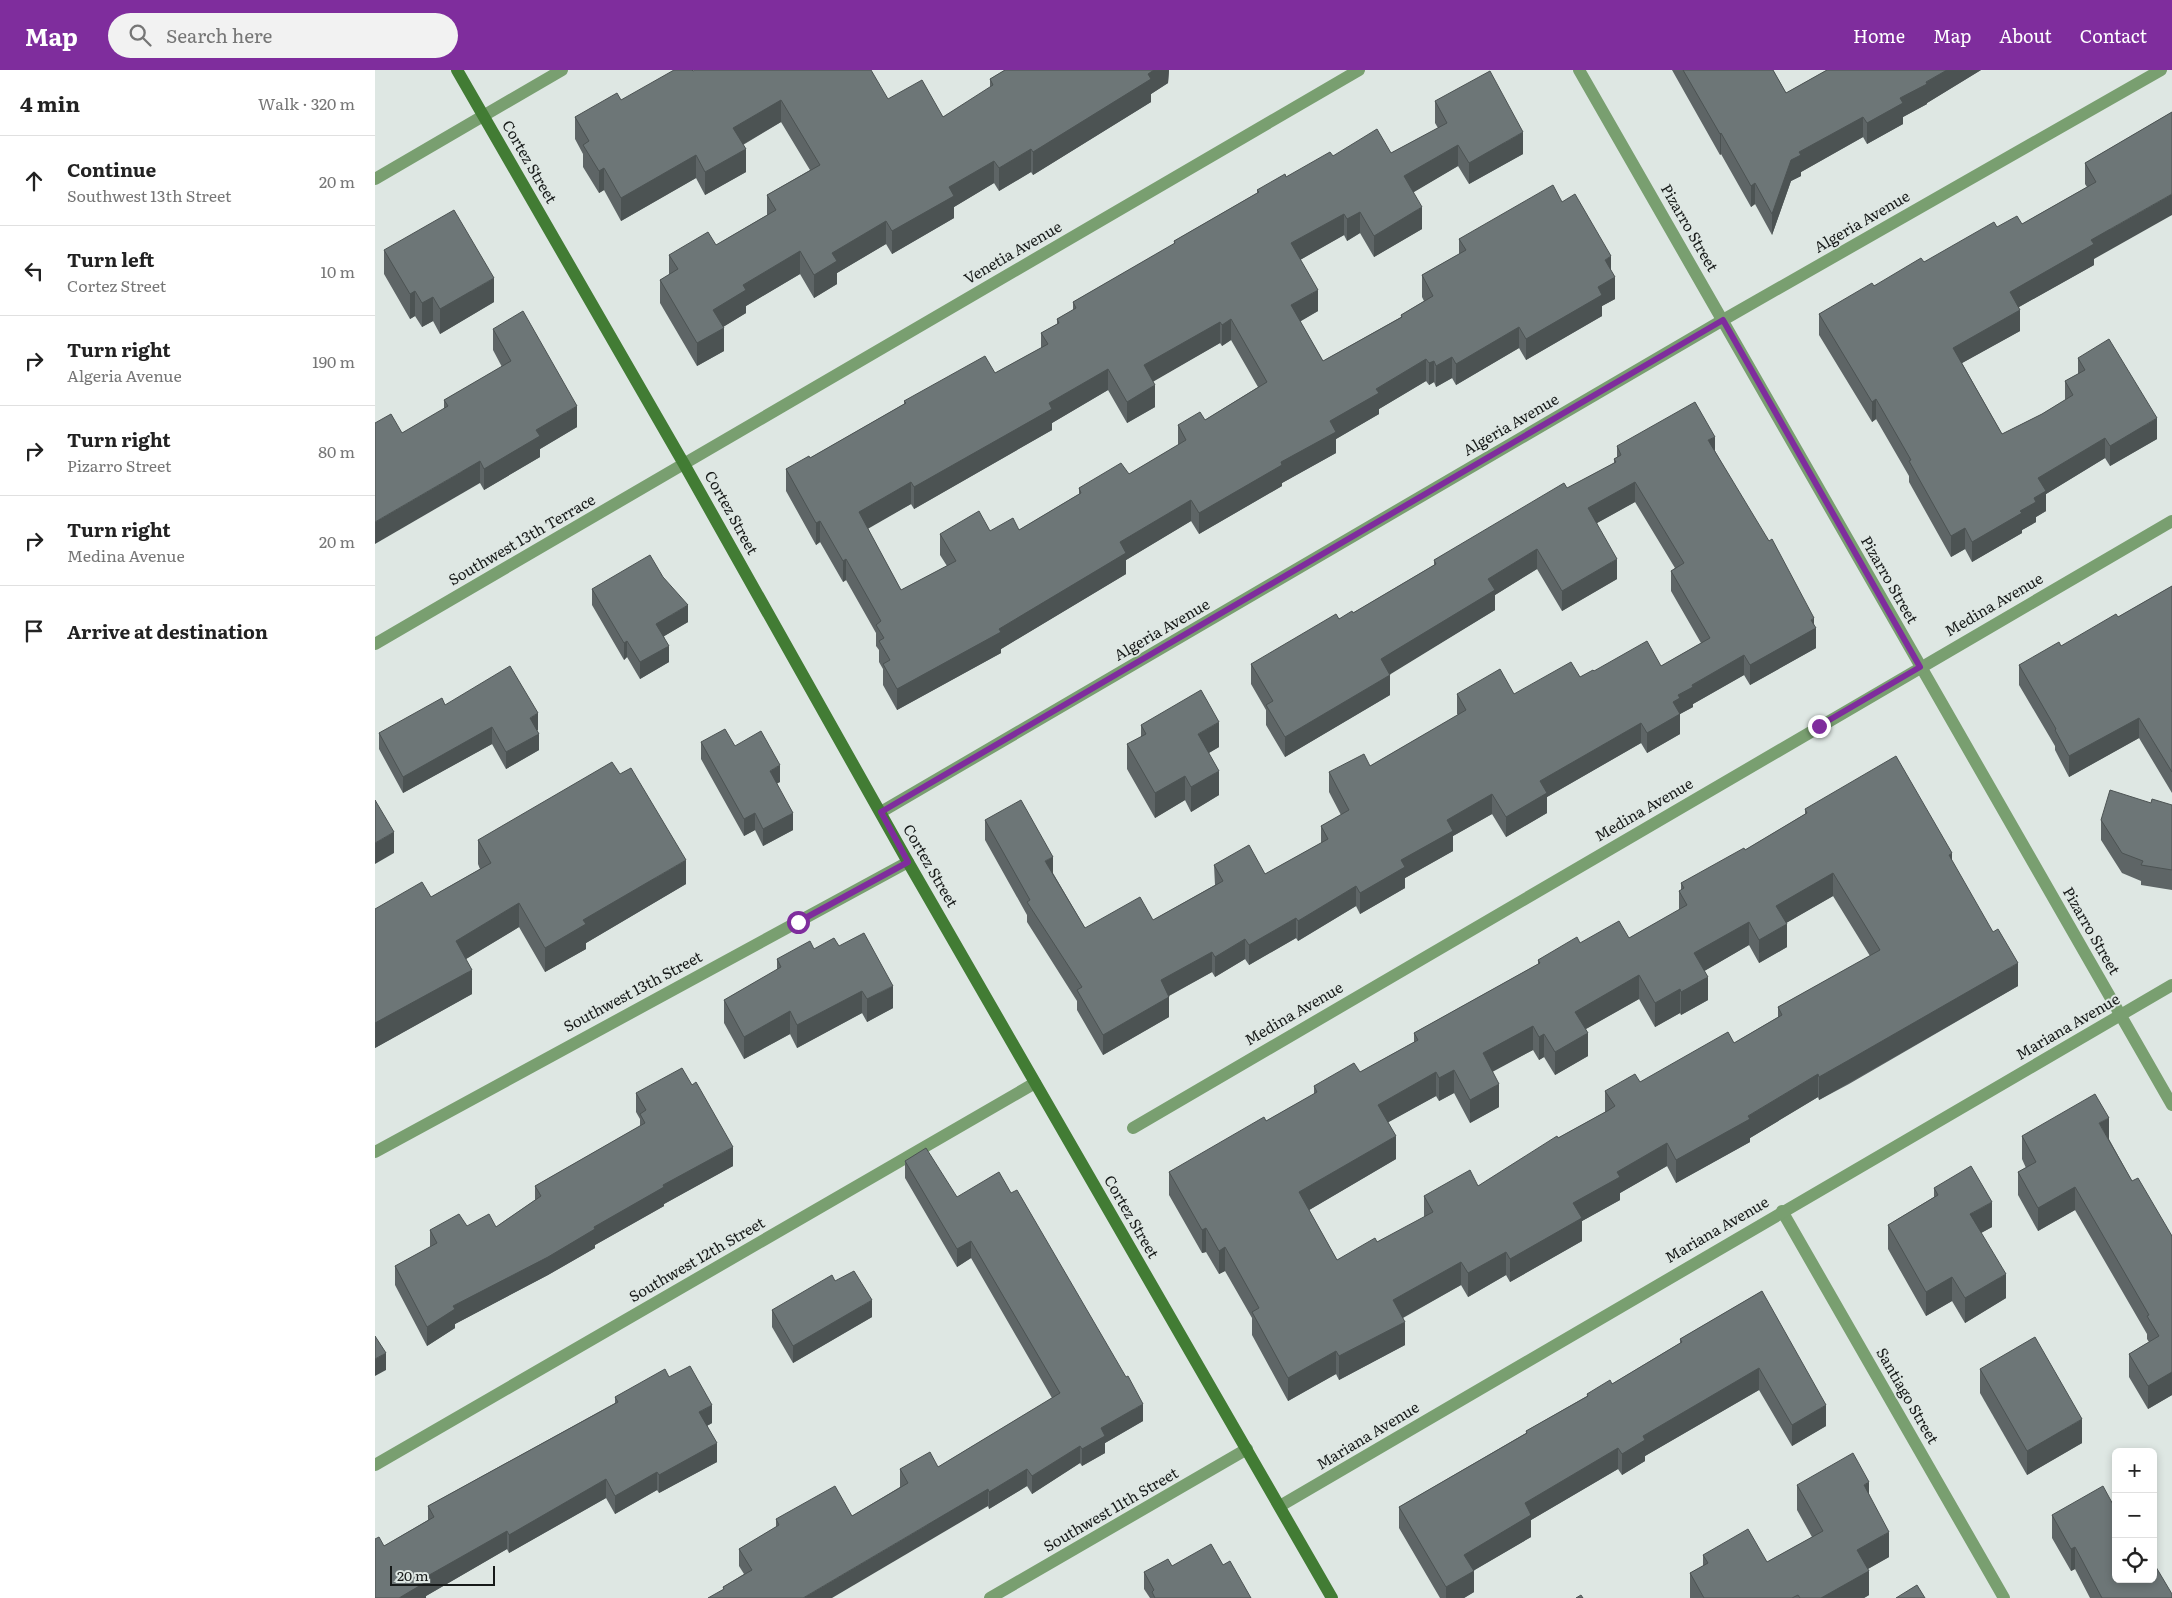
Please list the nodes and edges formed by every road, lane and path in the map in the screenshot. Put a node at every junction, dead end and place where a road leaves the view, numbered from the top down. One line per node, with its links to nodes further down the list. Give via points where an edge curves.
1 (457, 70): 6 (street, Cortez Street)
2 (562, 70): 6 (street)
3 (1359, 70): 9 (street, Venetia Avenue)
4 (1579, 70): 8 (street, Pizarro Street)
5 (2161, 70): 8 (street, Algeria Avenue)
6 (483, 116): 7 (street); 9 (street, Cortez Street)
7 (375, 179)
8 (1723, 320): 12 (street, Pizarro Street); 13 (street, Algeria Avenue)
9 (685, 464): 11 (street, Southwest 13th Terrace); 13 (street, Cortez Street)
10 (2172, 521): 12 (street, Medina Avenue)
11 (375, 644)
12 (1920, 667): 16 (street, Pizarro Street); 19 (street, Medina Avenue)
13 (881, 812): 14 (street, Cortez Street)
14 (908, 862): 17 (street, Cortez Street); 20 (street, Southwest 13th Street)
15 (2172, 985): 16 (street, Mariana Avenue)
16 (2121, 1015): 18 (street, Pizarro Street); 21 (street, Mariana Avenue)
17 (1035, 1083): 22 (street, Cortez Street); 23 (street, Southwest 12th Street)
18 (2172, 1105)
19 (1133, 1128)
20 (375, 1152)
21 (1782, 1211): 24 (street, Mariana Avenue); 27 (street, Santiago Street)
22 (1247, 1449): 24 (street, Cortez Street); 25 (street, Southwest 11th Street)
23 (375, 1465)
24 (1280, 1506): 26 (street, Cortez Street)
25 (991, 1598)
26 (1332, 1598)
27 (2004, 1598)

